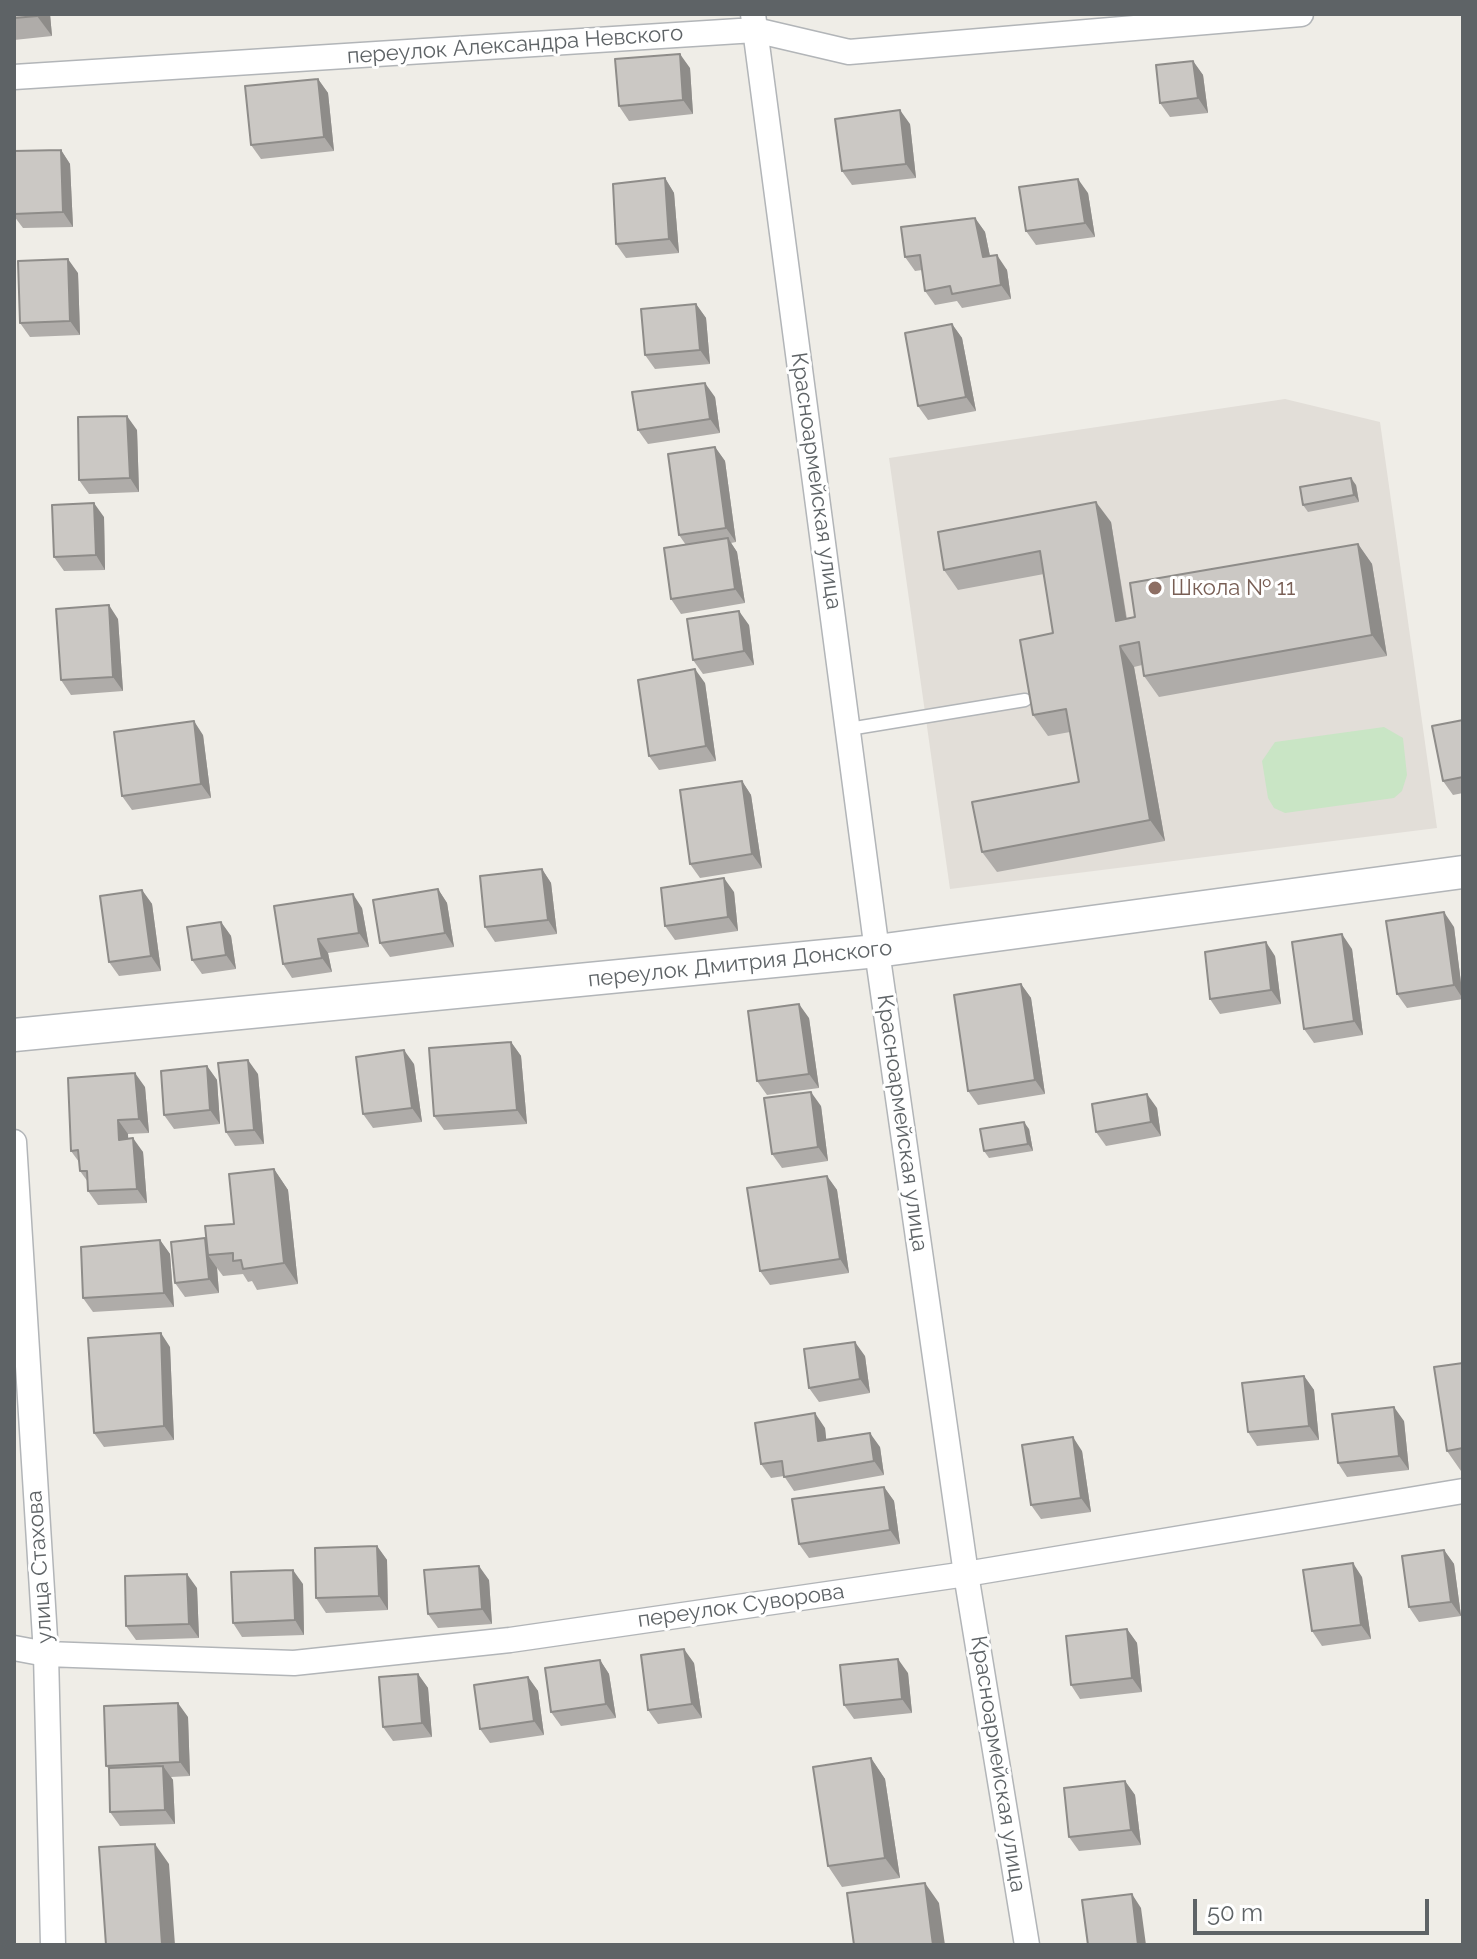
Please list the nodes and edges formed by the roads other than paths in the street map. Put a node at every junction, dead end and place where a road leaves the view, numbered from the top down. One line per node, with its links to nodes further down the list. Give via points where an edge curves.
1 (1301, 14): 2 (street, переулок Александра Невского, via 849,52)
2 (754, 22): 3 (street, переулок Александра Невского); 5 (street, Красноармейская улица)
3 (14, 77)
4 (1025, 700): 5 (lane)
5 (849, 729): 7 (street, Красноармейская улица)
6 (1463, 872): 7 (street, переулок Дмитрия Донского)
7 (877, 951): 8 (street, переулок Дмитрия Донского); 11 (street, Красноармейская улица)
8 (14, 1035)
9 (14, 1142): 13 (street, улица Стахова)
10 (1463, 1491): 11 (street, переулок Суворова)
11 (966, 1574): 13 (street, переулок Суворова, via 510,1640 294,1663); 15 (street, Красноармейская улица)
12 (14, 1648): 13 (street, переулок Суворова)
13 (46, 1654): 14 (street, улица Стахова)
14 (53, 1945)
15 (1027, 1945)

